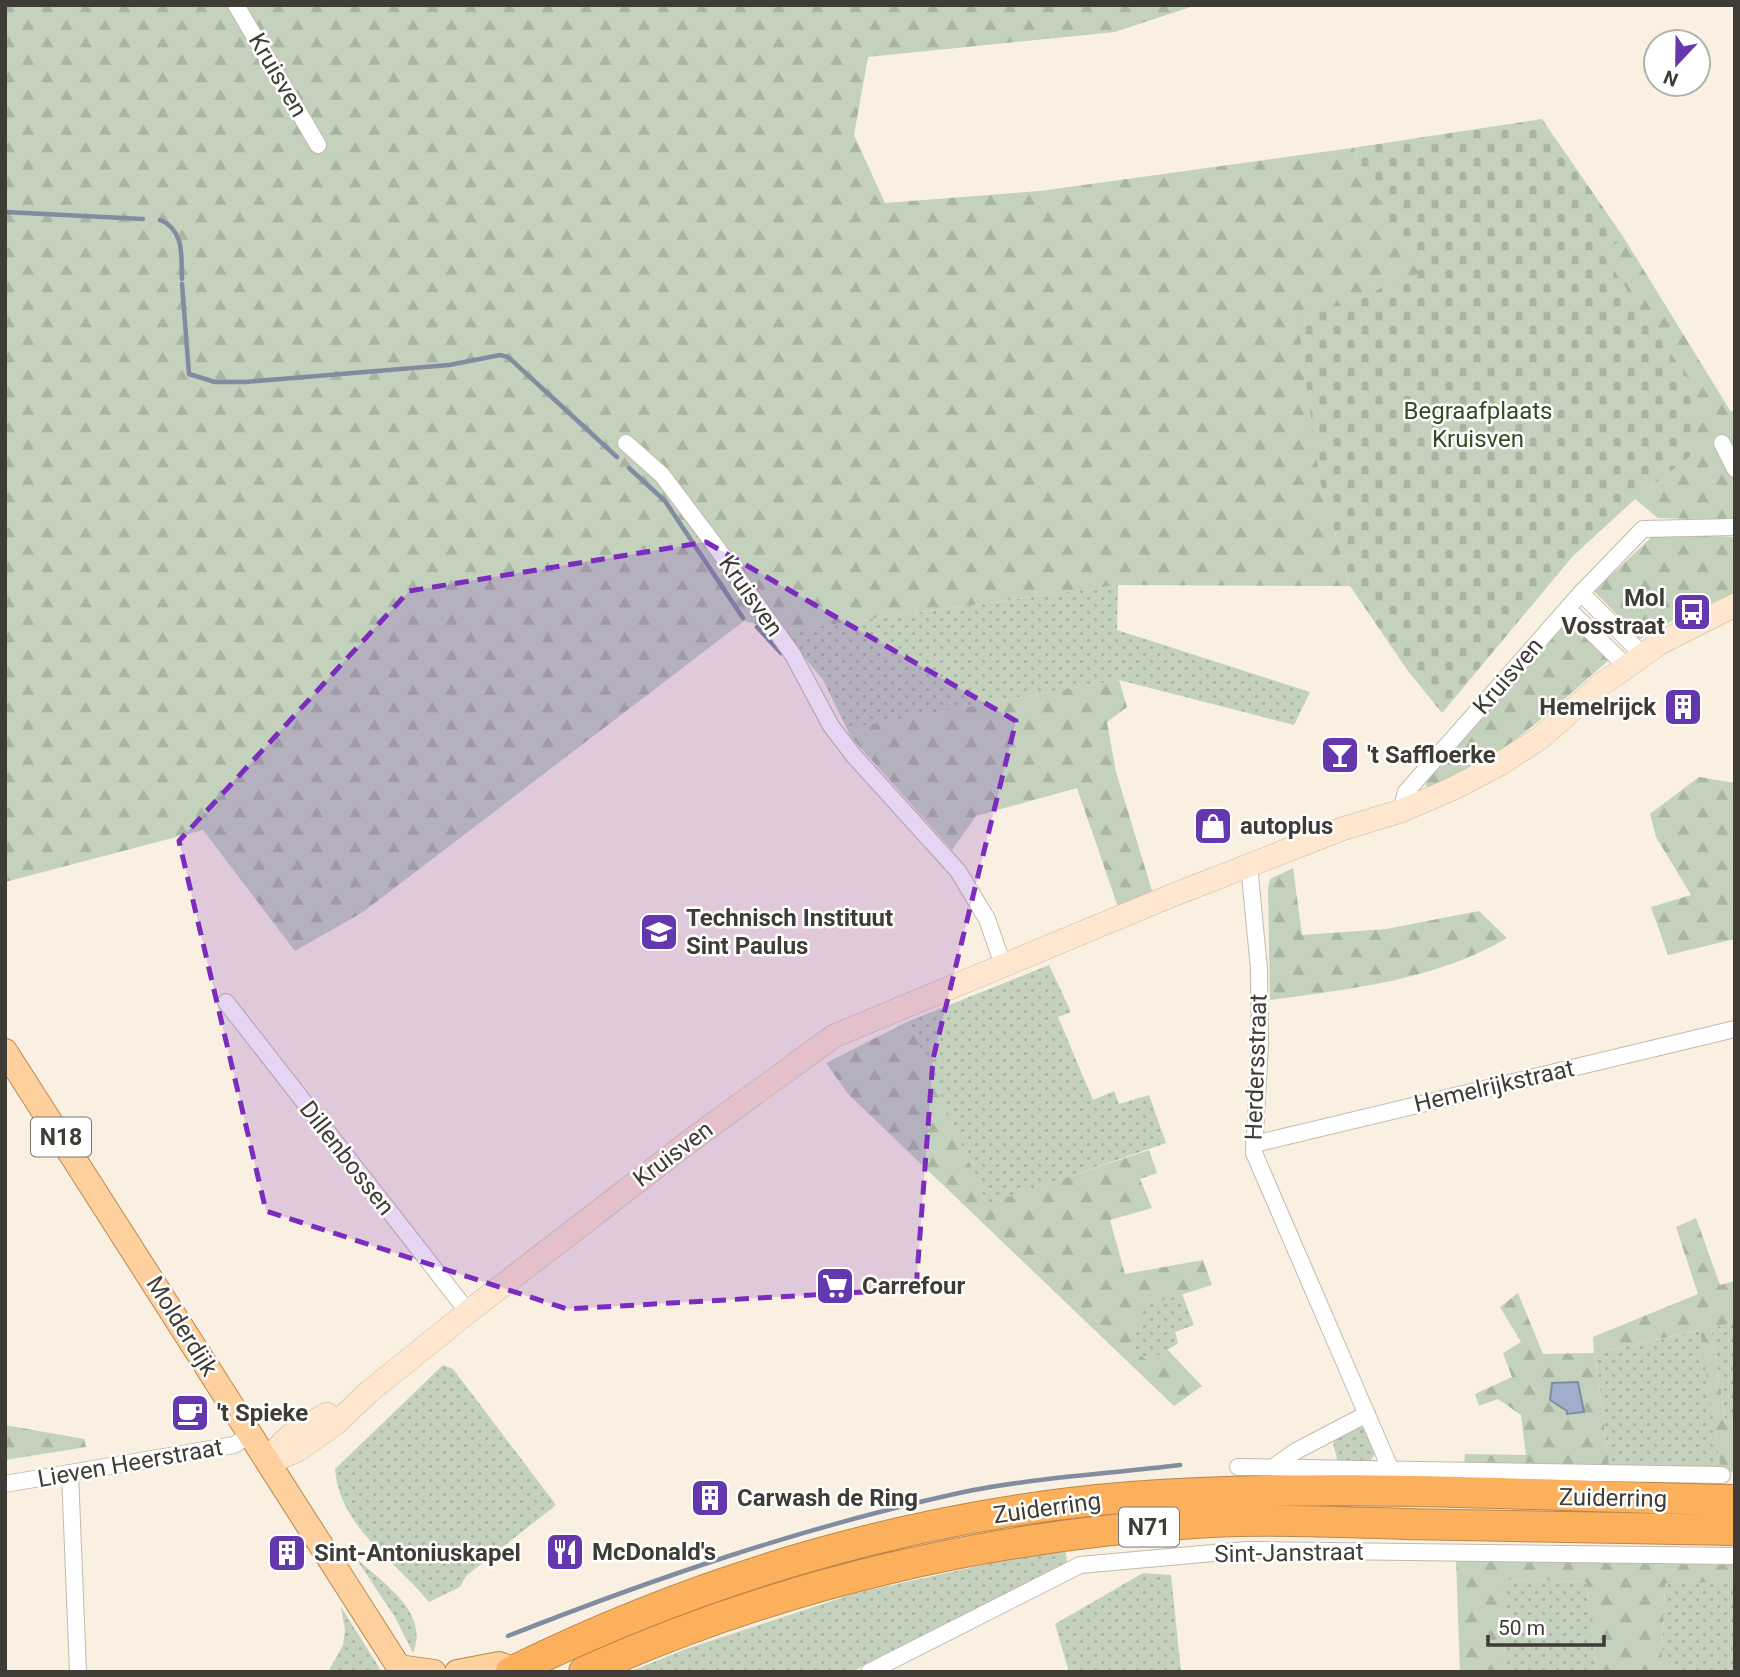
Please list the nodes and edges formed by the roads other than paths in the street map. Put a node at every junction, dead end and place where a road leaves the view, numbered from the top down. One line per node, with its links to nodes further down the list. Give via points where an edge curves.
1 (236, 5): 2 (street, Kruisven)
2 (318, 145)
3 (626, 443): 13 (street, Kruisven, via 662,475 714,544 793,655 831,726 854,756 964,880 987,919)
4 (1721, 443): 5 (street)
5 (1735, 469)
6 (1735, 527): 7 (street, Kruisven, via 1643,529)
7 (1581, 593): 9 (street, Kruisven); 10 (street)
8 (1735, 605): 10 (street, Kruisven)
9 (1568, 609): 10 (street); 11 (street, Kruisven, via 1406,792)
10 (1634, 660): 11 (street, Kruisven, via 1540,738 1500,764)
11 (1401, 811): 12 (street, Kruisven, via 1342,828)
12 (1249, 865): 13 (street, Kruisven); 17 (street, Herdersstraat, via 1259,970)
13 (1003, 965): 18 (street, Kruisven, via 856,1025 810,1051)
14 (226, 1002): 18 (street, Dillenbossen)
15 (1735, 1029): 17 (street, Hemelrijkstraat)
16 (5, 1051): 20 (main road, Molderdijk / N18)
17 (1254, 1144): 19 (street, Herdersstraat, via 1258,1164)
18 (468, 1312): 21 (street, Kruisven, via 335,1424 298,1450)
19 (1367, 1414): 22 (street); 24 (street, Herdersstraat)
20 (251, 1434): 21 (main road, Molderdijk / N18); 25 (street, Lieven Heerstraat, via 234,1445)
21 (270, 1462): 30 (main road, Molderdijk / N18)
22 (1276, 1465): 23 (street); 24 (street)
23 (1238, 1467)
24 (1390, 1468): 27 (street)
25 (70, 1473): 26 (street, Lieven Heerstraat); 32 (street)
26 (5, 1484)
27 (1729, 1488): 31 (highway, Zuiderring / N71, via 1276,1490 1079,1503 916,1529 817,1555 643,1614)
28 (1735, 1530): 35 (highway, Zuiderring / N71, via 1275,1521 1129,1528 937,1556 837,1581 739,1610)
29 (1735, 1556): 36 (street, Sint-Janstraat, via 1247,1550 1080,1565)
30 (400, 1669): 33 (main road)
31 (513, 1671): 34 (main road, via 499,1664)
32 (78, 1672)
33 (434, 1672)
34 (457, 1672)
35 (584, 1672)
36 (870, 1672)

